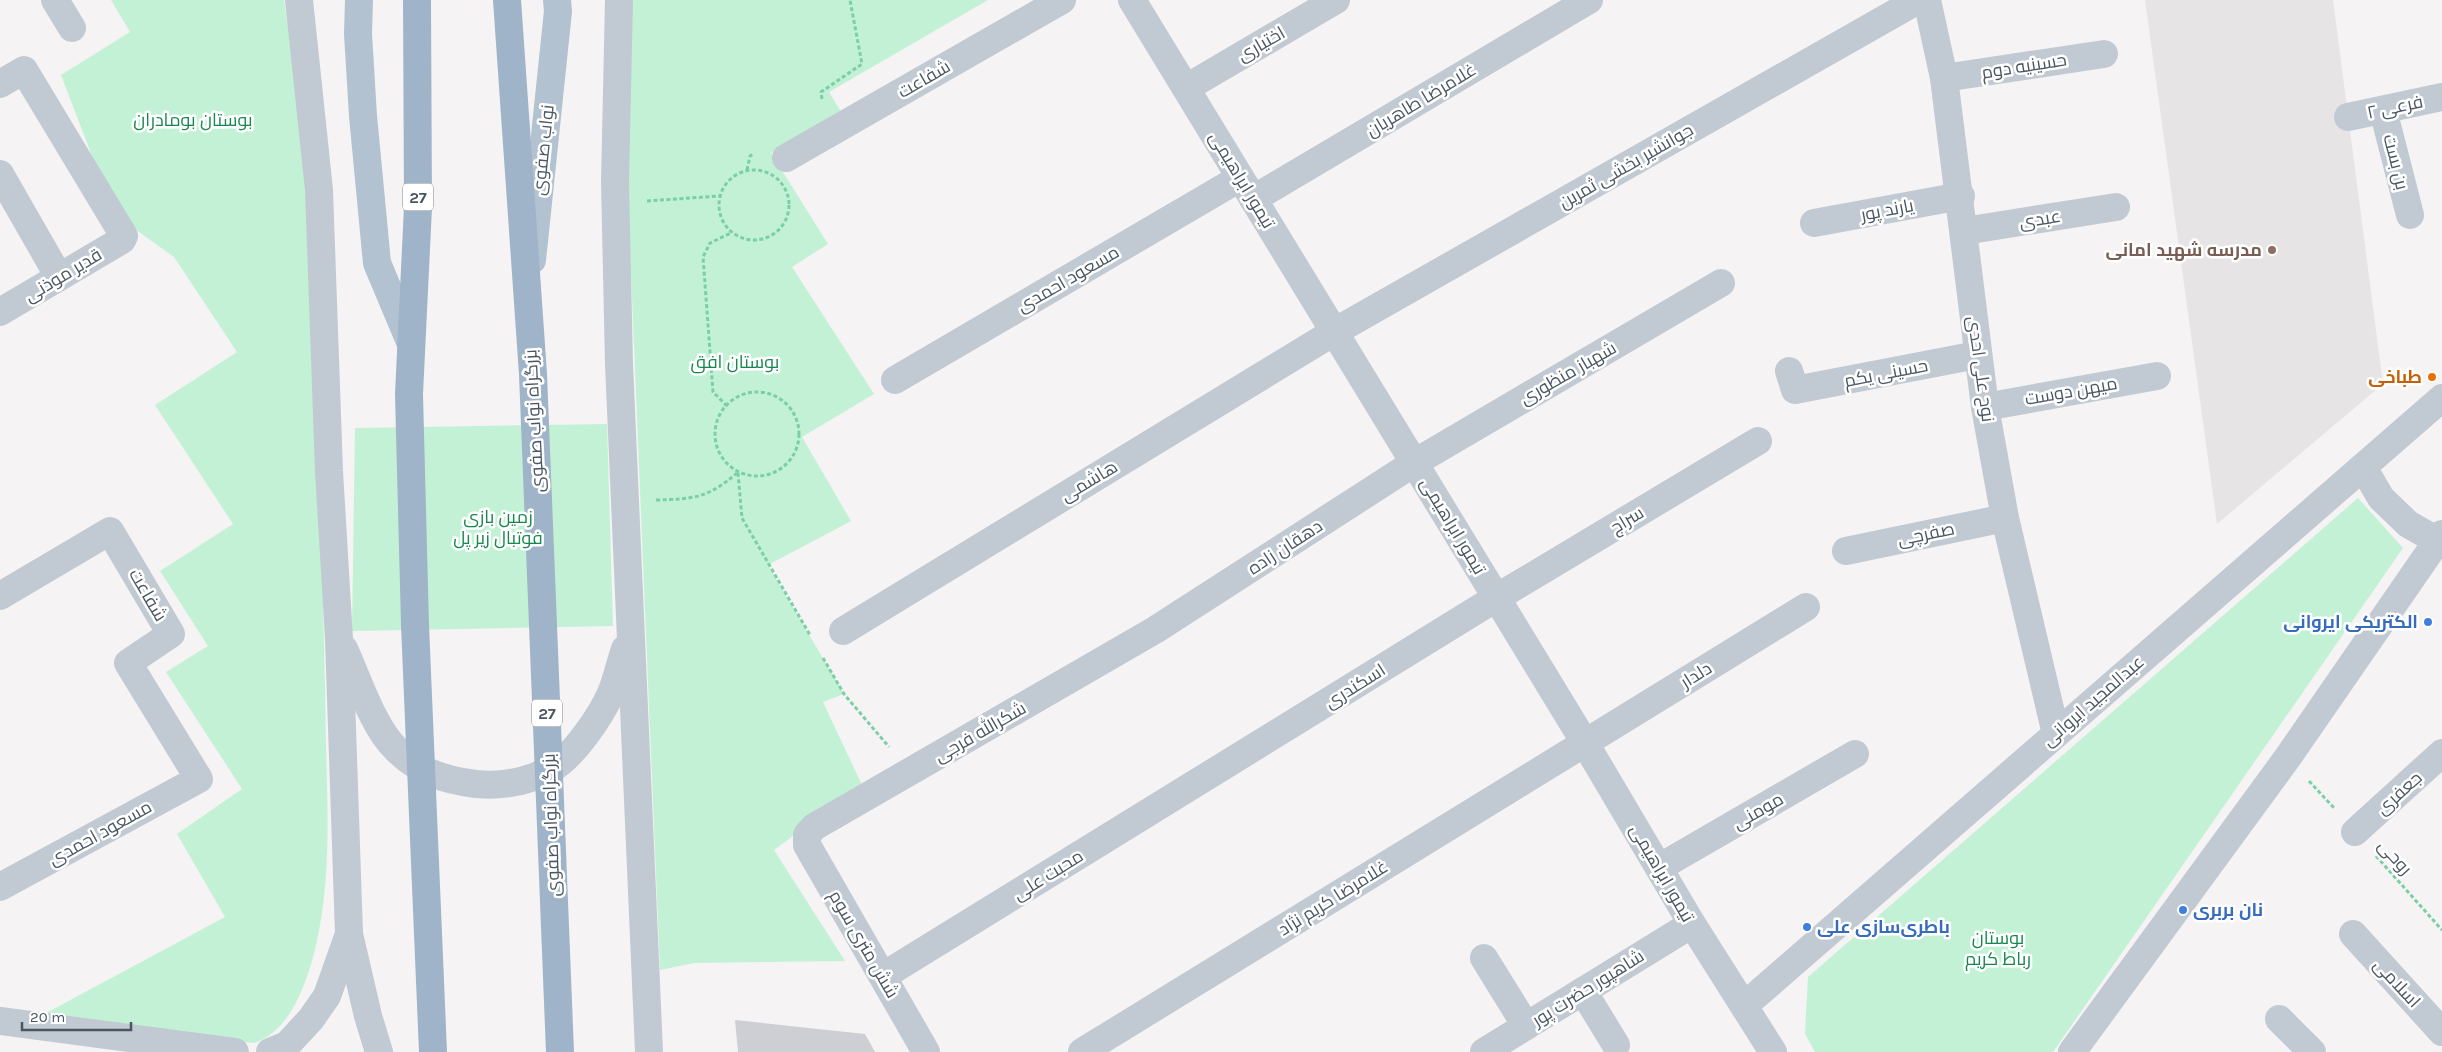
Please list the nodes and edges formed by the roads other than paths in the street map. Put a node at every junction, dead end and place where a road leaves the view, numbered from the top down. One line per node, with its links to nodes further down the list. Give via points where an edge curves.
1 (56, 0): 15 (street)
2 (299, 0): 56 (street, via 319,190 329,471)
3 (350, 0): 16 (main road)
4 (359, 0): 16 (main road)
5 (416, 0): 37 (highway, 27, via 418,216)
6 (507, 0): 34 (highway, بزرگراه نواب صفوی / 27)
7 (619, 0): 53 (street, via 616,204 619,364)
8 (1062, 0): 24 (street, شفاعت)
9 (1132, 0): 20 (street, تیمور ابراهیمی)
10 (1336, 0): 20 (street, اختیاری)
11 (1589, 0): 26 (street, غلامرضا طاهریان)
12 (1918, 0): 36 (street, جوانشیر بخشی ثمرین)
13 (1928, 0): 18 (street, نوح علی احدی)
14 (558, 4): 34 (main road, نواب صفوی)
15 (72, 28)
16 (358, 34): 37 (main road, via 377,263)
17 (2104, 54): 18 (street, حسینیه دوم)
18 (1944, 78): 27 (street, نوح علی احدی)
19 (0, 84): 32 (street, قدیر موذنی, via 24,70 124,236)
20 (1186, 88): 26 (street, تیمور ابراهیمی)
21 (2442, 98): 22 (street, فرعی ۲)
22 (2383, 110): 23 (street, فرعی ۲); 29 (street, بن بست)
23 (2348, 117)
24 (786, 158)
25 (0, 174): 32 (street)
26 (1246, 188): 36 (street, تیمور ابراهیمی); 40 (street, مسعود احمدی)
27 (1960, 196): 30 (street, یارند پور); 31 (street, نوح علی احدی)
28 (2116, 207): 31 (street, عبدی)
29 (2410, 215)
30 (1814, 224)
31 (1964, 231): 38 (street, نوح علی احدی)
32 (59, 277): 35 (street, قدیر موذنی)
33 (1721, 283): 45 (street, شهباز منظوری)
34 (528, 301): 83 (highway, بزرگراه نواب صفوی / 27)
35 (0, 312)
36 (1334, 332): 45 (street, تیمور ابراهیمی); 55 (street, هاشمی)
37 (411, 344): 82 (highway, 27, via 409,394 415,625)
38 (1977, 355): 41 (street, حسینی یکم); 43 (street, نوح علی احدی)
39 (2157, 376): 43 (street, میهن دوست)
40 (895, 380)
41 (1792, 381)
42 (2442, 398): 46 (street, عبدالمجید ایروانی)
43 (1985, 407): 47 (street, نوح علی احدی)
44 (1758, 441): 51 (street, سراج)
45 (1414, 463): 51 (street, تیمور ابراهیمی); 54 (street, دهقان زاده)
46 (2363, 467): 48 (street, via 2381,498 2408,524); 57 (street, عبدالمجید ایروانی)
47 (2005, 518): 49 (street, صفرچی); 57 (street, نوح علی احدی)
48 (2440, 538): 89 (street, via 2288,757)
49 (1846, 551)
50 (0, 596): 62 (street, شفاعت, via 110,531 170,634 128,663)
51 (1496, 598): 58 (street, تیمور ابراهیمی); 61 (street, اسکندری)
52 (1806, 607): 58 (street, دلدار)
53 (631, 630): 56 (street, via 611,693 572,751 551,769 518,782 478,786 438,777 417,768 395,748 379,725); 84 (street)
54 (1155, 630): 64 (street, شکرالله فرجی, via 814,827)
55 (843, 631)
56 (339, 639): 68 (street)
57 (2056, 734): 73 (street, عبدالمجید ایروانی)
58 (1585, 743): 65 (street, تیمور ابراهیمی); 86 (street, غلامرضا کریم نژاد)
59 (2442, 753): 63 (street, جعفری)
60 (1855, 754): 65 (street, مومنی)
61 (1213, 774): 71 (street, محبت علی)
62 (199, 779): 66 (street, مسعود احمدی)
63 (2355, 832)
64 (807, 835): 71 (street, شش متری سوم, via 807,845)
65 (1660, 867): 67 (street, تیمور ابراهیمی)
66 (0, 887)
67 (1692, 924): 72 (street, شاهپور حضرت پور); 73 (street, تیمور ابراهیمی)
68 (349, 934): 80 (street, via 327,996 287,1045); 81 (street)
69 (2353, 934): 77 (street, اسلامی)
70 (1484, 958): 76 (street)
71 (883, 976): 85 (street, شش متری سوم)
72 (1583, 991): 76 (street, شاهپور حضرت پور); 78 (street)
73 (1745, 1005): 88 (street, تیمور ابراهیمی)
74 (2278, 1019): 90 (street)
75 (0, 1021): 79 (street)
76 (1526, 1026): 87 (street, شاهپور حضرت پور)
77 (2442, 1032)
78 (1616, 1045)
79 (235, 1052)
80 (270, 1052)
81 (379, 1052)
82 (433, 1052)
83 (560, 1052)
84 (649, 1052)
85 (926, 1052)
86 (1082, 1052)
87 (1484, 1052)
88 (1773, 1052)
89 (2072, 1052)
90 (2312, 1052)

